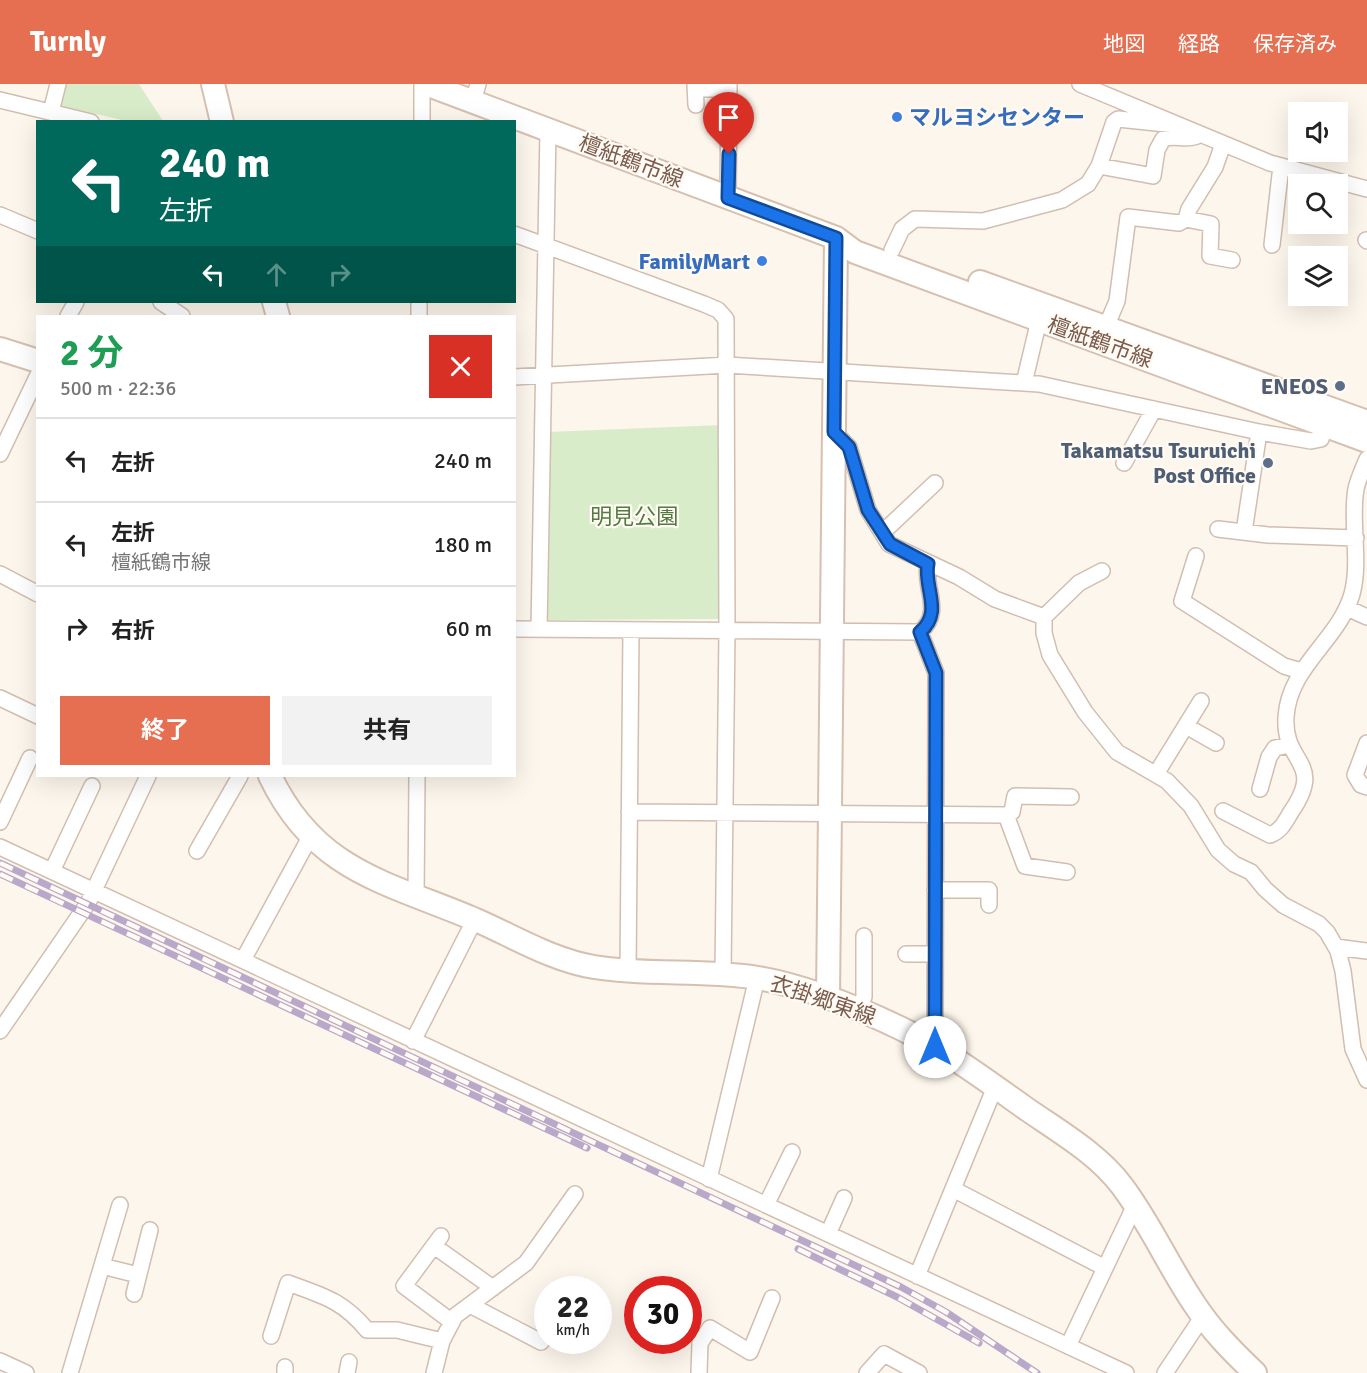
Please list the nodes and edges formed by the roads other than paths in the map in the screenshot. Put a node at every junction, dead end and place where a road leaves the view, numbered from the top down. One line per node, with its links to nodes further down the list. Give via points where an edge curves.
1 (58, 84): 10 (street)
2 (213, 84): 12 (main road)
3 (424, 84): 7 (main road, 檀紙鶴市線); 13 (street)
4 (1080, 84): 14 (street)
5 (696, 86): 6 (street); 9 (street)
6 (729, 86): 21 (street)
7 (476, 93): 15 (main road, 檀紙鶴市線)
8 (0, 100): 10 (street)
9 (696, 105)
10 (51, 112): 11 (street)
11 (83, 120)
12 (222, 120)
13 (422, 120)
14 (1176, 125): 16 (street); 18 (street, via 1118,119 1113,122)
15 (549, 130): 21 (main road, 檀紙鶴市線); 28 (street)
16 (1200, 135): 17 (street); 18 (street, via 1163,139 1153,176)
17 (1223, 144): 19 (street); 23 (street, via 1215,167)
18 (1099, 166): 29 (street, via 1088,184 1062,200 1018,213 983,221 915,219 902,229)
19 (1281, 166): 20 (street); 27 (street)
20 (1367, 189)
21 (728, 198): 26 (main road, 檀紙鶴市線)
22 (0, 215): 24 (street)
23 (1186, 219): 30 (street, via 1211,224 1210,256); 34 (street, via 1179,223 1128,217 1117,300)
24 (36, 230)
25 (516, 235): 28 (street)
26 (836, 238): 29 (main road, 檀紙鶴市線, via 860,238); 33 (main road, 檀紙鶴市線, via 855,252); 38 (main road)
27 (1272, 245)
28 (547, 246): 37 (street, via 718,310 726,319); 39 (street)
29 (892, 250): 34 (main road, 檀紙鶴市線)
30 (1232, 260)
31 (162, 303): 32 (street)
32 (180, 315)
33 (1039, 320): 42 (street); 44 (main road, 檀紙鶴市線)
34 (1106, 327): 44 (main road, 檀紙鶴市線)
35 (0, 349): 36 (main road)
36 (36, 359)
37 (727, 365): 38 (street); 39 (street); 68 (street)
38 (834, 370): 42 (street); 46 (main road)
39 (544, 375): 40 (street); 66 (street)
40 (516, 377)
41 (36, 379): 49 (street)
42 (1024, 383): 43 (street)
43 (1154, 409): 47 (street); 51 (street)
44 (1328, 417): 45 (main road, 檀紙鶴市線); 47 (street, via 1321,440); 48 (main road, 檀紙鶴市線)
45 (1367, 422)
46 (834, 432): 55 (street, via 849,447 862,497); 69 (main road)
47 (1259, 432): 54 (street)
48 (1367, 441)
49 (0, 454)
50 (1367, 459): 56 (street, via 1356,490)
51 (1124, 463)
52 (935, 483): 55 (street)
53 (1218, 529): 54 (street)
54 (1244, 532): 56 (street)
55 (882, 533): 58 (street, via 890,544)
56 (1356, 538): 62 (street)
57 (1196, 556): 71 (street, via 1182,601 1284,666)
58 (928, 564): 63 (street, via 995,599); 70 (street, via 932,604 927,626)
59 (1102, 571): 63 (street, via 1078,583)
60 (0, 574): 61 (street)
61 (36, 593)
62 (1347, 608): 64 (street); 71 (street)
63 (1044, 617): 80 (street, via 1050,655 1085,712 1117,752)
64 (1367, 617)
65 (516, 629): 66 (street)
66 (539, 629): 67 (street)
67 (631, 630): 68 (street); 90 (street)
68 (727, 631): 69 (street); 91 (street)
69 (834, 632): 70 (street); 92 (main road)
70 (920, 632): 93 (street, via 936,673)
71 (1301, 671): 78 (street, via 1286,715)
72 (0, 698): 74 (street)
73 (1201, 702): 75 (street)
74 (36, 715)
75 (1186, 726): 76 (street); 80 (street)
76 (1216, 743)
77 (1367, 743): 86 (street, via 1355,775)
78 (1290, 745): 87 (street, via 1275,748); 89 (street, via 1306,781 1304,794 1278,832 1270,835 1259,831)
79 (30, 758): 95 (street)
80 (1156, 774): 107 (street, via 1191,806 1218,850 1251,872 1283,904 1318,924)
81 (148, 777): 102 (street)
82 (239, 777): 98 (street)
83 (270, 777): 96 (main road, 衣掛郷東線)
84 (417, 777): 103 (street)
85 (92, 786): 99 (street)
86 (1367, 787)
87 (1260, 789)
88 (1071, 797): 94 (street, via 1015,796 1012,812)
89 (1223, 811)
90 (629, 812): 91 (street); 112 (street)
91 (725, 812): 92 (street); 113 (street)
92 (831, 813): 93 (street); 115 (main road)
93 (935, 815): 94 (street); 101 (street)
94 (1006, 815): 100 (street, via 1025,866)
95 (0, 822)
96 (310, 837): 103 (main road, 衣掛郷東線, via 356,871); 111 (street)
97 (0, 847): 99 (street)
98 (197, 850)
99 (52, 871): 102 (street)
100 (1067, 872)
101 (935, 890): 104 (street, via 989,890); 110 (street)
102 (95, 891): 111 (street); 117 (street)
103 (416, 898): 105 (main road, 衣掛郷東線)
104 (989, 905)
105 (475, 919): 112 (main road, 衣掛郷東線, via 558,958); 118 (street)
106 (864, 936): 116 (street, via 864,997)
107 (1336, 948): 108 (street); 120 (street, via 1343,971 1353,1049)
108 (1367, 951)
109 (906, 954): 110 (street)
110 (935, 954): 119 (street)
111 (243, 960): 118 (street)
112 (628, 971): 113 (main road, 衣掛郷東線)
113 (723, 974): 114 (main road, 衣掛郷東線)
114 (757, 978): 115 (main road, 衣掛郷東線); 123 (street)
115 (828, 998): 116 (main road, 衣掛郷東線)
116 (857, 1010): 119 (main road, 衣掛郷東線)
117 (0, 1031)
118 (413, 1041): 123 (street)
119 (935, 1047): 121 (main road, 衣掛郷東線)
120 (1367, 1080)
121 (996, 1087): 124 (street); 129 (main road, 衣掛郷東線, via 1098,1162 1121,1184)
122 (792, 1152): 128 (street)
123 (709, 1179): 128 (street)
124 (953, 1189): 133 (street); 135 (street)
125 (575, 1194): 136 (street, via 526,1263)
126 (844, 1198): 131 (street)
127 (120, 1204): 132 (street)
128 (766, 1205): 131 (street)
129 (1135, 1205): 133 (street); 140 (main road, 衣掛郷東線)
130 (150, 1230): 134 (street)
131 (828, 1234): 135 (street)
132 (102, 1266): 134 (street); 148 (street)
133 (1105, 1268): 145 (street)
134 (138, 1275): 137 (street)
135 (917, 1276): 145 (street)
136 (493, 1288): 139 (street); 141 (street, via 437,1241 404,1286)
137 (134, 1294)
138 (772, 1298): 150 (street, via 750,1352 710,1328 700,1343)
139 (471, 1305): 141 (street); 143 (street)
140 (1203, 1316): 154 (street); 155 (main road, 衣掛郷東線)
141 (452, 1322): 144 (street)
142 (271, 1336): 144 (street, via 288,1283 325,1296 351,1311 367,1330 397,1330)
143 (534, 1338)
144 (442, 1341): 149 (street)
145 (1068, 1346): 153 (street)
146 (0, 1361): 147 (street)
147 (26, 1373)
148 (70, 1373)
149 (434, 1373)
150 (699, 1373)
151 (867, 1373): 152 (street, via 884,1354)
152 (919, 1373)
153 (1126, 1373)
154 (1165, 1373)
155 (1255, 1373)

